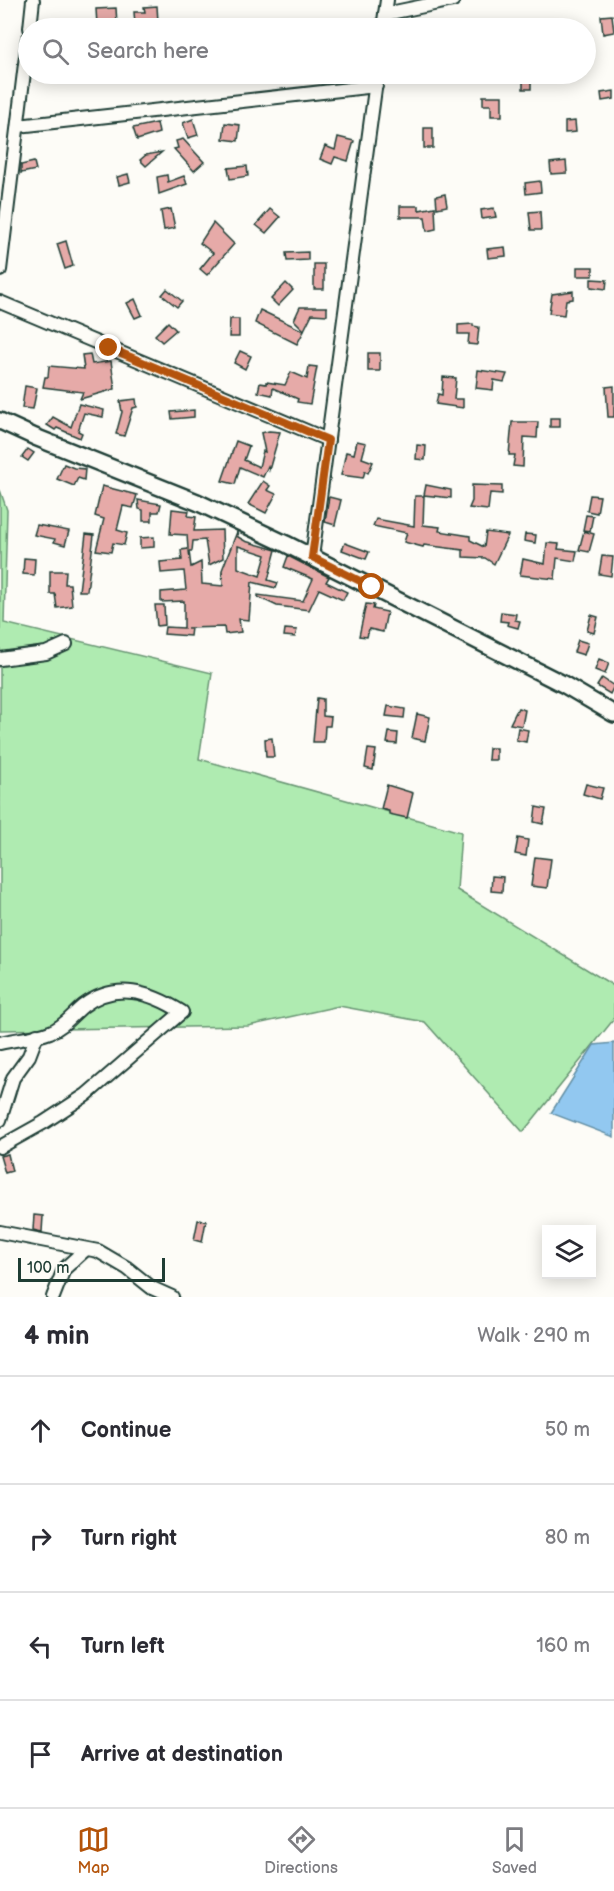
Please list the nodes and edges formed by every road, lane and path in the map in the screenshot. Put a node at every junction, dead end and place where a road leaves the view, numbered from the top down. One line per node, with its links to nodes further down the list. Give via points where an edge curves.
1 (33, 0): 5 (street)
2 (387, 0): 4 (street)
3 (453, 0): 4 (street)
4 (385, 14): 6 (street)
5 (31, 18)
6 (384, 18)
7 (23, 84): 10 (street)
8 (345, 84): 10 (street)
9 (375, 84): 14 (street)
10 (18, 126): 11 (street)
11 (0, 270)
12 (0, 302): 14 (street)
13 (0, 421): 15 (main road, via 197,502)
14 (328, 440): 15 (street)
15 (312, 557): 18 (main road, via 563,684)
16 (66, 644): 17 (street, via 46,653)
17 (0, 659)
18 (614, 714)
19 (37, 1035): 20 (street); 21 (street, via 29,1056 12,1078); 22 (street, via 64,1024 94,998 118,992 137,991 182,1012 86,1095)
20 (0, 1043)
21 (0, 1120)
22 (0, 1147)
23 (0, 1232): 24 (street)
24 (65, 1245): 25 (street); 26 (street, via 61,1259)
25 (86, 1249): 26 (street); 28 (street, via 98,1251)
26 (64, 1269): 27 (street)
27 (54, 1297)
28 (172, 1297)

